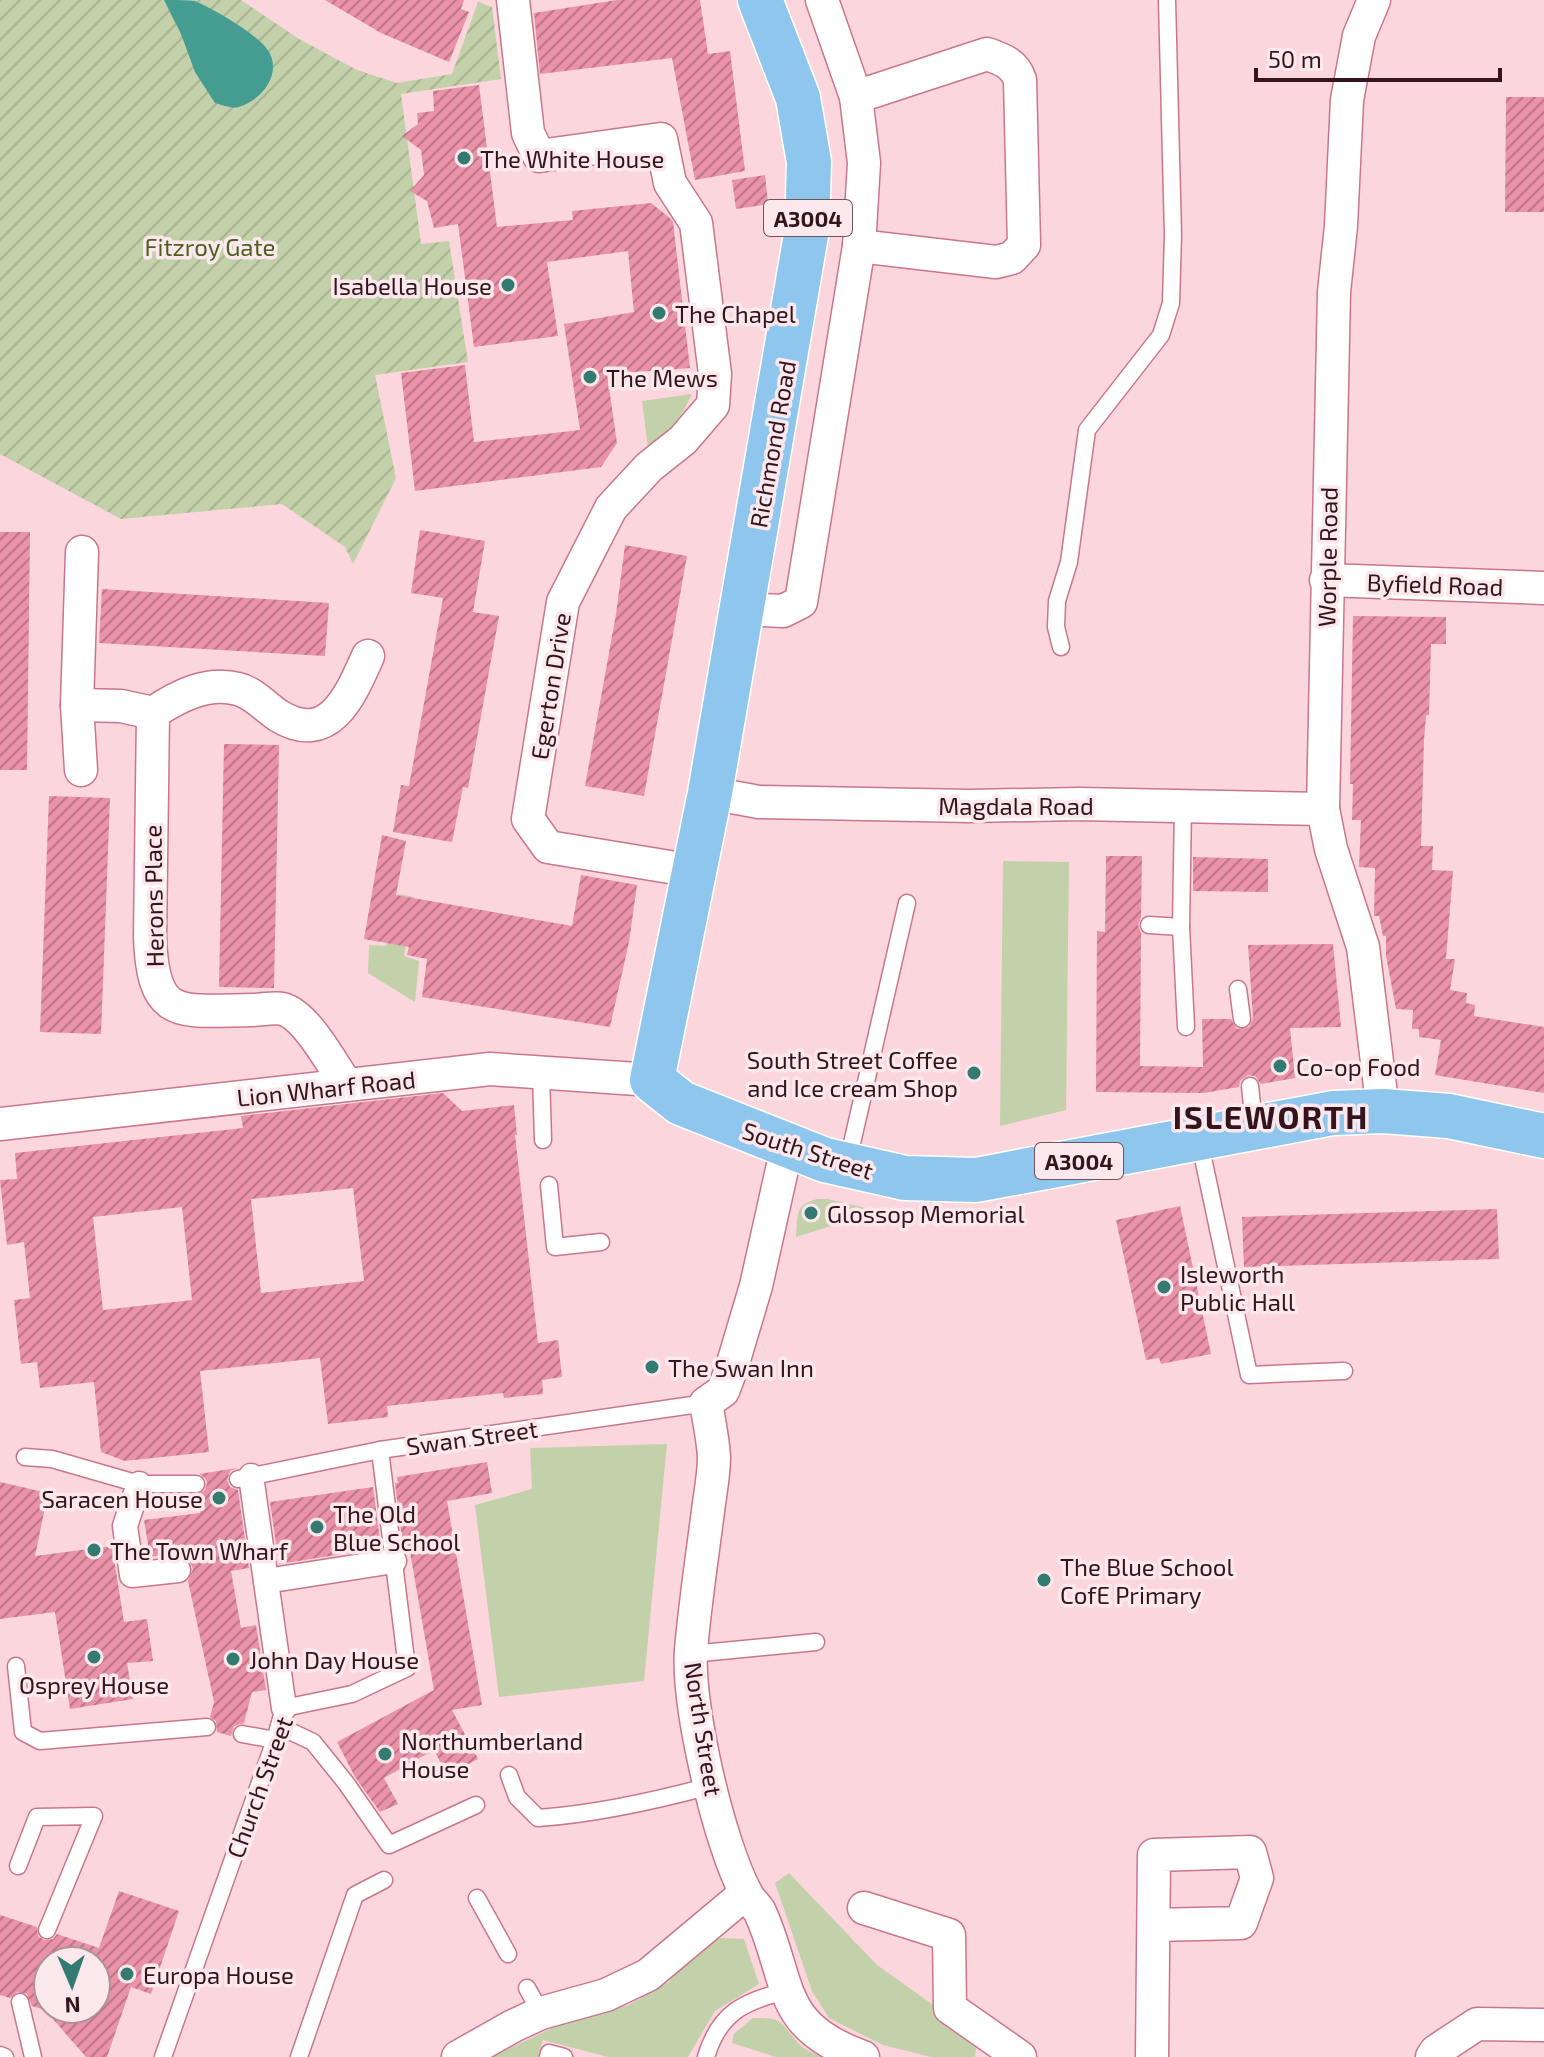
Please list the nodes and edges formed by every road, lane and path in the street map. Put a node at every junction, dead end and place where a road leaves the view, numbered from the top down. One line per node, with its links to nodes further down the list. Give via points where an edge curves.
1 (513, 0): 20 (street, Egerton Drive, via 528,133 539,156 661,139 670,183 696,223 715,374 713,405 611,508 563,602 528,819 548,847)
2 (760, 0): 11 (main road, Richmond Road / A3004, via 798,98 809,162 807,229)
3 (822, 0): 6 (street)
4 (1167, 0): 12 (lane, via 1171,303 1161,335 1087,430 1069,562 1057,601)
5 (1374, 0): 9 (street, Worple Road, via 1359,36 1347,100 1334,292)
6 (856, 97): 7 (street, via 864,163); 7 (street, via 987,54 1017,70 1024,245 1012,258 996,262)
7 (859, 246): 11 (street, via 801,602 783,611)
8 (82, 552): 14 (street)
9 (1326, 580): 10 (street, Byfield Road); 19 (street, Worple Road)
10 (1544, 588)
11 (743, 609): 17 (main road, Richmond Road / A3004)
12 (1061, 647)
13 (368, 656): 15 (street, via 338,712 314,726 293,723 237,689 203,688)
14 (77, 705): 15 (street); 16 (street)
15 (153, 713): 29 (street, Herons Place, via 150,937 156,985 165,1001 181,1009 283,1009 302,1022)
16 (81, 770)
17 (710, 793): 18 (street, Magdala Road, via 759,802); 20 (main road, Richmond Road / A3004)
18 (1183, 806): 19 (street, Magdala Road); 23 (lane)
19 (1323, 809): 30 (street, Worple Road, via 1363,947)
20 (694, 871): 28 (main road, Richmond Road / A3004)
21 (907, 903): 36 (lane)
22 (1149, 925): 23 (lane)
23 (1181, 927): 26 (lane)
24 (1238, 989): 25 (lane)
25 (1242, 1019)
26 (1186, 1027)
27 (541, 1073): 28 (street, Lion Wharf Road); 29 (street, Lion Wharf Road, via 490,1069); 34 (lane)
28 (652, 1080): 35 (main road, South Street / A3004, via 681,1103)
29 (346, 1084): 31 (street, Lion Wharf Road)
30 (1383, 1111): 32 (main road, South Street / A3004, via 1449,1116); 33 (main road, South Street / A3004, via 1311,1116 1252,1106)
31 (0, 1124)
32 (1544, 1136)
33 (1198, 1137): 36 (main road, South Street / A3004, via 976,1180 905,1178); 39 (lane, via 1249,1375)
34 (543, 1140)
35 (787, 1147): 36 (main road, South Street / A3004); 40 (street, via 728,1381)
36 (847, 1167)
37 (549, 1185): 38 (lane, via 555,1247)
38 (601, 1242)
39 (1344, 1371)
40 (706, 1403): 41 (lane, Swan Street); 50 (street, North Street, via 714,1460)
41 (380, 1450): 43 (lane, Swan Street); 46 (lane, Church Street)
42 (25, 1457): 44 (lane, via 52,1459)
43 (244, 1477): 48 (street)
44 (139, 1484): 45 (lane); 47 (street, via 125,1526 132,1575)
45 (196, 1484)
46 (394, 1561): 48 (street); 52 (lane, Church Street, via 407,1668)
47 (178, 1570)
48 (266, 1581): 52 (street)
49 (816, 1642): 50 (lane)
50 (691, 1654): 56 (street, North Street)
51 (16, 1666): 53 (lane, via 23,1732 40,1741)
52 (279, 1725): 54 (lane); 57 (lane, via 313,1742 389,1845); 70 (lane, Church Street)
53 (207, 1727)
54 (242, 1734)
55 (509, 1775): 56 (lane, via 517,1797 538,1818)
56 (710, 1786): 60 (street, North Street)
57 (476, 1805)
58 (18, 1866): 64 (lane, via 37,1817 94,1816)
59 (384, 1880): 71 (lane, via 355,1895)
60 (746, 1893): 66 (street, North Street, via 759,1910); 72 (street, via 648,1975 606,1995 534,2001 513,2026)
61 (477, 1898): 65 (lane)
62 (864, 1908): 77 (street, via 949,1935 950,2008)
63 (1154, 1925): 78 (street)
64 (47, 1930)
65 (508, 1954)
66 (786, 1991): 75 (lane, via 737,2008 722,2021); 76 (street, North Street, via 811,2031)
67 (20, 2002): 69 (lane)
68 (1544, 2025): 79 (street, via 1477,2024)
69 (33, 2057)
70 (163, 2057)
71 (299, 2057)
72 (458, 2057)
73 (548, 2057): 74 (lane)
74 (564, 2057)
75 (706, 2057)
76 (863, 2057)
77 (1020, 2057)
78 (1152, 2057)
79 (1432, 2057)

